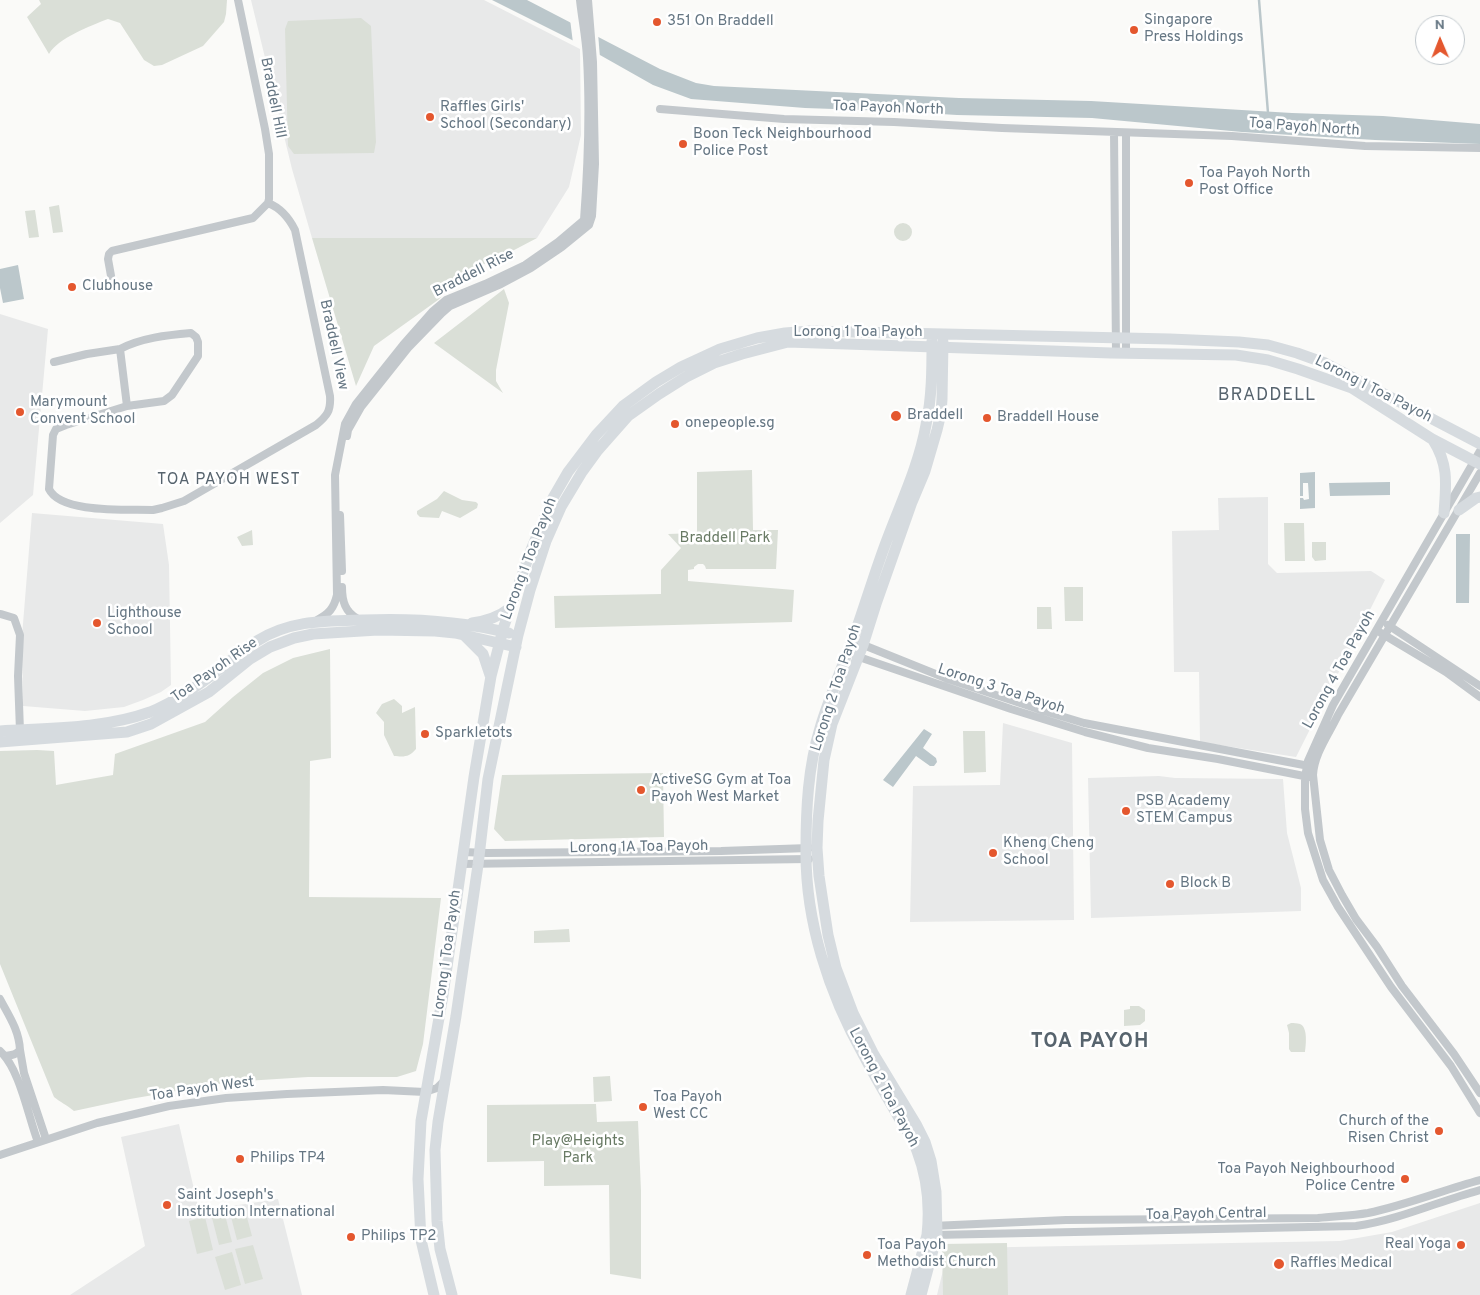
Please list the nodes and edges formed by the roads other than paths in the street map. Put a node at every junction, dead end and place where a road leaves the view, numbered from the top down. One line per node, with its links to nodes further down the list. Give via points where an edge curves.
1 (238, 0): 9 (street, Braddell Hill, via 267,140)
2 (580, 0): 4 (street, Braddell Rise)
3 (588, 0): 4 (street, Braddell Rise)
4 (586, 24): 22 (street, Braddell Rise, via 595,164 589,225 531,268 450,306 442,313 408,348 361,408 348,430)
5 (660, 110): 6 (street, Toa Payoh North, via 784,119)
6 (1114, 132): 7 (street, Toa Payoh North); 12 (street)
7 (1126, 133): 8 (street, Toa Payoh North, via 1232,136 1365,146); 12 (street)
8 (1480, 148)
9 (268, 203): 10 (street, via 253,218 112,251 108,259); 18 (street, Braddell View, via 277,207 295,230 330,396 329,411 316,425 184,500 162,508 86,508 70,505 54,496 49,489 56,429)
10 (113, 287)
11 (938, 334): 12 (main road, Lorong 1 Toa Payoh); 13 (main road, Lorong 2 Toa Payoh); 17 (main road, Lorong 1 Toa Payoh, via 785,333 720,349)
12 (1121, 338): 15 (street); 20 (main road, Lorong 1 Toa Payoh, via 1239,342 1297,353 1352,377)
13 (938, 347): 15 (main road, Lorong 1 Toa Payoh); 17 (main road, Lorong 1 Toa Payoh, via 788,342); 39 (main road, Lorong 2 Toa Payoh, via 942,399 937,430 876,604)
14 (120, 349): 16 (street); 18 (street); 18 (street, Braddell View, via 131,343 191,333 196,337 199,348 198,356 172,396 164,402)
15 (1121, 353): 19 (main road, Lorong 1 Toa Payoh, via 1268,360 1352,388)
16 (54, 362)
17 (684, 372): 27 (main road, Lorong 1 Toa Payoh, via 656,382 623,406 568,472 540,526); 35 (main road, Lorong 1 Toa Payoh, via 628,416 582,472 546,541)
18 (127, 406)
19 (1432, 438): 21 (main road, Lorong 1 Toa Payoh); 26 (main road, via 1441,452 1445,468)
20 (1480, 444)
21 (1478, 459): 26 (street, Lorong 4 Toa Payoh)
22 (339, 462): 29 (street, Braddell Rise, via 342,595 348,611); 30 (street, Braddell Rise, via 335,475 337,595 330,611)
23 (1480, 473): 25 (street, Lorong 4 Toa Payoh)
24 (1480, 497): 25 (main road)
25 (1459, 510): 32 (street, Lorong 4 Toa Payoh)
26 (1444, 513): 31 (street, Lorong 4 Toa Payoh)
27 (510, 608): 33 (main road); 36 (main road, Lorong 1 Toa Payoh)
28 (1, 614): 44 (street, via 14,618 20,635)
29 (359, 620): 30 (main road, Toa Payoh Rise); 33 (main road, Toa Payoh Rise, via 411,619)
30 (315, 621): 44 (main road, Toa Payoh Rise, via 283,628 258,640 195,688 148,712 99,724)
31 (1382, 621): 32 (street); 34 (street, Lorong 4 Toa Payoh)
32 (1391, 626): 37 (street, Lorong 4 Toa Payoh); 41 (street)
33 (462, 630): 36 (main road, Toa Payoh Rise); 40 (main road, via 483,654); 46 (main road, Toa Payoh Rise, via 378,630 319,633 294,638 250,659 209,692 151,724 127,732)
34 (1376, 630): 37 (street); 48 (street, Lorong 4 Toa Payoh, via 1332,705)
35 (518, 635): 36 (main road, Toa Payoh Rise); 38 (main road, Lorong 1 Toa Payoh)
36 (500, 636): 38 (main road, Toa Payoh Rise); 40 (main road, Lorong 1 Toa Payoh)
37 (1385, 636): 42 (street, via 1446,672); 48 (street, Lorong 4 Toa Payoh)
38 (516, 647): 53 (main road, Lorong 1 Toa Payoh, via 488,779)
39 (855, 648): 45 (street, Lorong 3 Toa Payoh, via 1084,723); 47 (street, Lorong 3 Toa Payoh, via 1029,715); 52 (main road, Lorong 2 Toa Payoh, via 827,747)
40 (491, 676): 51 (main road, Lorong 1 Toa Payoh)
41 (1480, 686)
42 (1480, 697)
43 (0, 731): 44 (main road, Toa Payoh Rise)
44 (20, 731)
45 (1151, 736): 47 (street); 48 (street, Lorong 3 Toa Payoh)
46 (0, 742)
47 (1148, 748): 49 (street, Lorong 3 Toa Payoh)
48 (1310, 766): 49 (street, Lorong 4 Toa Payoh)
49 (1309, 777): 63 (street, Lorong 4 Toa Payoh, via 1320,840 1329,870 1342,895 1402,986); 64 (street, Lorong 4 Toa Payoh, via 1305,809 1308,833 1323,880 1391,987 1450,1066)
50 (726, 851): 52 (street, Lorong 1A Toa Payoh); 53 (street, Lorong 1A Toa Payoh); 54 (street)
51 (463, 852): 53 (street, Lorong 1A Toa Payoh); 55 (main road, Lorong 1 Toa Payoh)
52 (811, 853): 54 (street, Lorong 1A Toa Payoh); 71 (main road, Lorong 2 Toa Payoh, via 811,908 826,972 864,1056 917,1151)
53 (479, 859): 54 (street, Lorong 1A Toa Payoh); 55 (street, Lorong 1A Toa Payoh); 60 (main road, Lorong 1 Toa Payoh)
54 (726, 860)
55 (461, 864): 59 (main road, Lorong 1 Toa Payoh, via 448,920 443,995)
56 (0, 999): 57 (street, via 20,1038)
57 (20, 1050): 58 (street, via 14,1056); 67 (street)
58 (2, 1053): 67 (street, via 16,1075)
59 (427, 1080): 61 (street); 62 (main road, Lorong 1 Toa Payoh)
60 (445, 1080): 62 (street, via 437,1088); 66 (main road, Lorong 1 Toa Payoh)
61 (413, 1091): 62 (street, Toa Payoh West); 67 (street, Toa Payoh West, via 226,1098 137,1113)
62 (425, 1092): 65 (main road, Lorong 1 Toa Payoh)
63 (1480, 1093)
64 (1480, 1114)
65 (421, 1121): 66 (main road, via 429,1117); 72 (main road, Lorong 1 Toa Payoh, via 418,1179 421,1240)
66 (438, 1122): 73 (main road, Lorong 1 Toa Payoh, via 435,1150 438,1227)
67 (42, 1141): 68 (street, Toa Payoh West)
68 (0, 1155)
69 (1480, 1180): 71 (street, Toa Payoh Central, via 1391,1207 1346,1216 1066,1220)
70 (1480, 1190): 71 (street, Toa Payoh Central, via 1356,1226)
71 (932, 1230): 74 (main road, Lorong 2 Toa Payoh); 75 (main road, Lorong 2 Toa Payoh)
72 (434, 1295)
73 (452, 1295)
74 (911, 1295)
75 (921, 1295)

